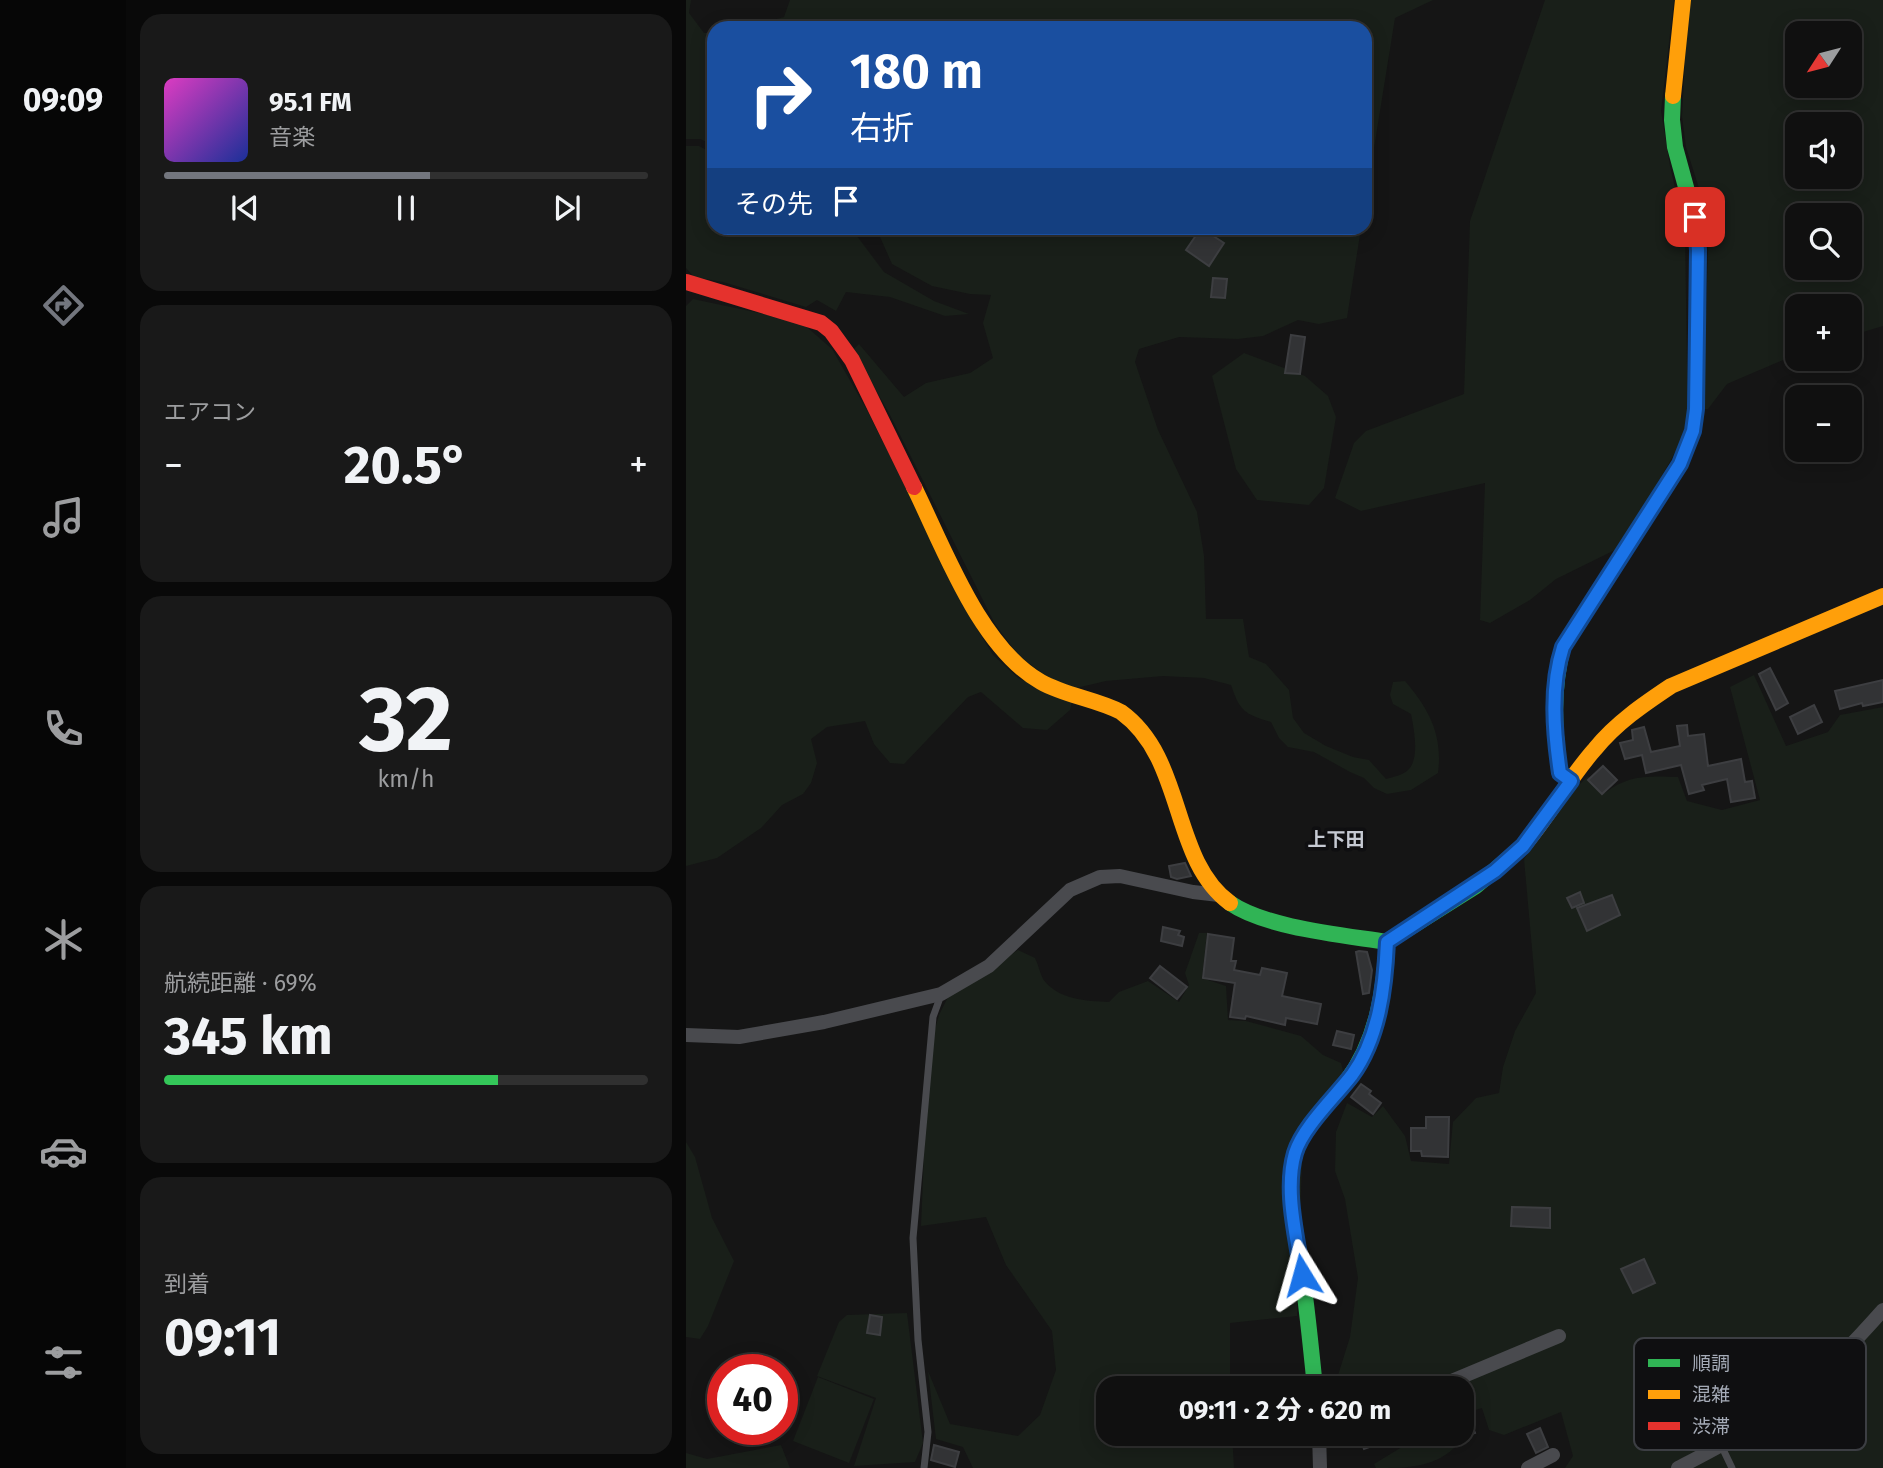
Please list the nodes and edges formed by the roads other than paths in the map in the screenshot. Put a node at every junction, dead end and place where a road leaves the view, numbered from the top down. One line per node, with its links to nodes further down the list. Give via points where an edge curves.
1 (1683, 0): 4 (street, via 1672,121 1698,231 1693,431 1680,464 1563,647 1557,667 1556,746 1560,773)
2 (686, 282): 5 (street, via 802,316 831,331 852,360 986,625 1009,657 1034,679 1101,702 1134,721 1155,749 1195,853)
3 (1883, 596): 4 (street, via 1671,686 1610,731)
4 (1571, 781): 6 (street, via 1523,846 1504,863)
5 (1219, 895): 6 (street, via 1265,919); 7 (street, via 1120,876 1085,882 1056,902 989,966)
6 (1387, 942): 12 (street, via 1382,995 1366,1047 1354,1072 1295,1152 1293,1206)
7 (941, 994): 8 (street, via 739,1037); 18 (lane, via 933,1017 913,1238 928,1433)
8 (686, 1035)
9 (1883, 1310): 11 (street)
10 (1559, 1336): 13 (street)
11 (1858, 1338)
12 (1314, 1376)
13 (1464, 1376)
14 (1321, 1446): 19 (street)
15 (1713, 1450): 21 (street)
16 (1723, 1450): 22 (lane)
17 (1553, 1455): 20 (street)
18 (924, 1468)
19 (1320, 1468)
20 (1528, 1468)
21 (1678, 1468)
22 (1732, 1468)

